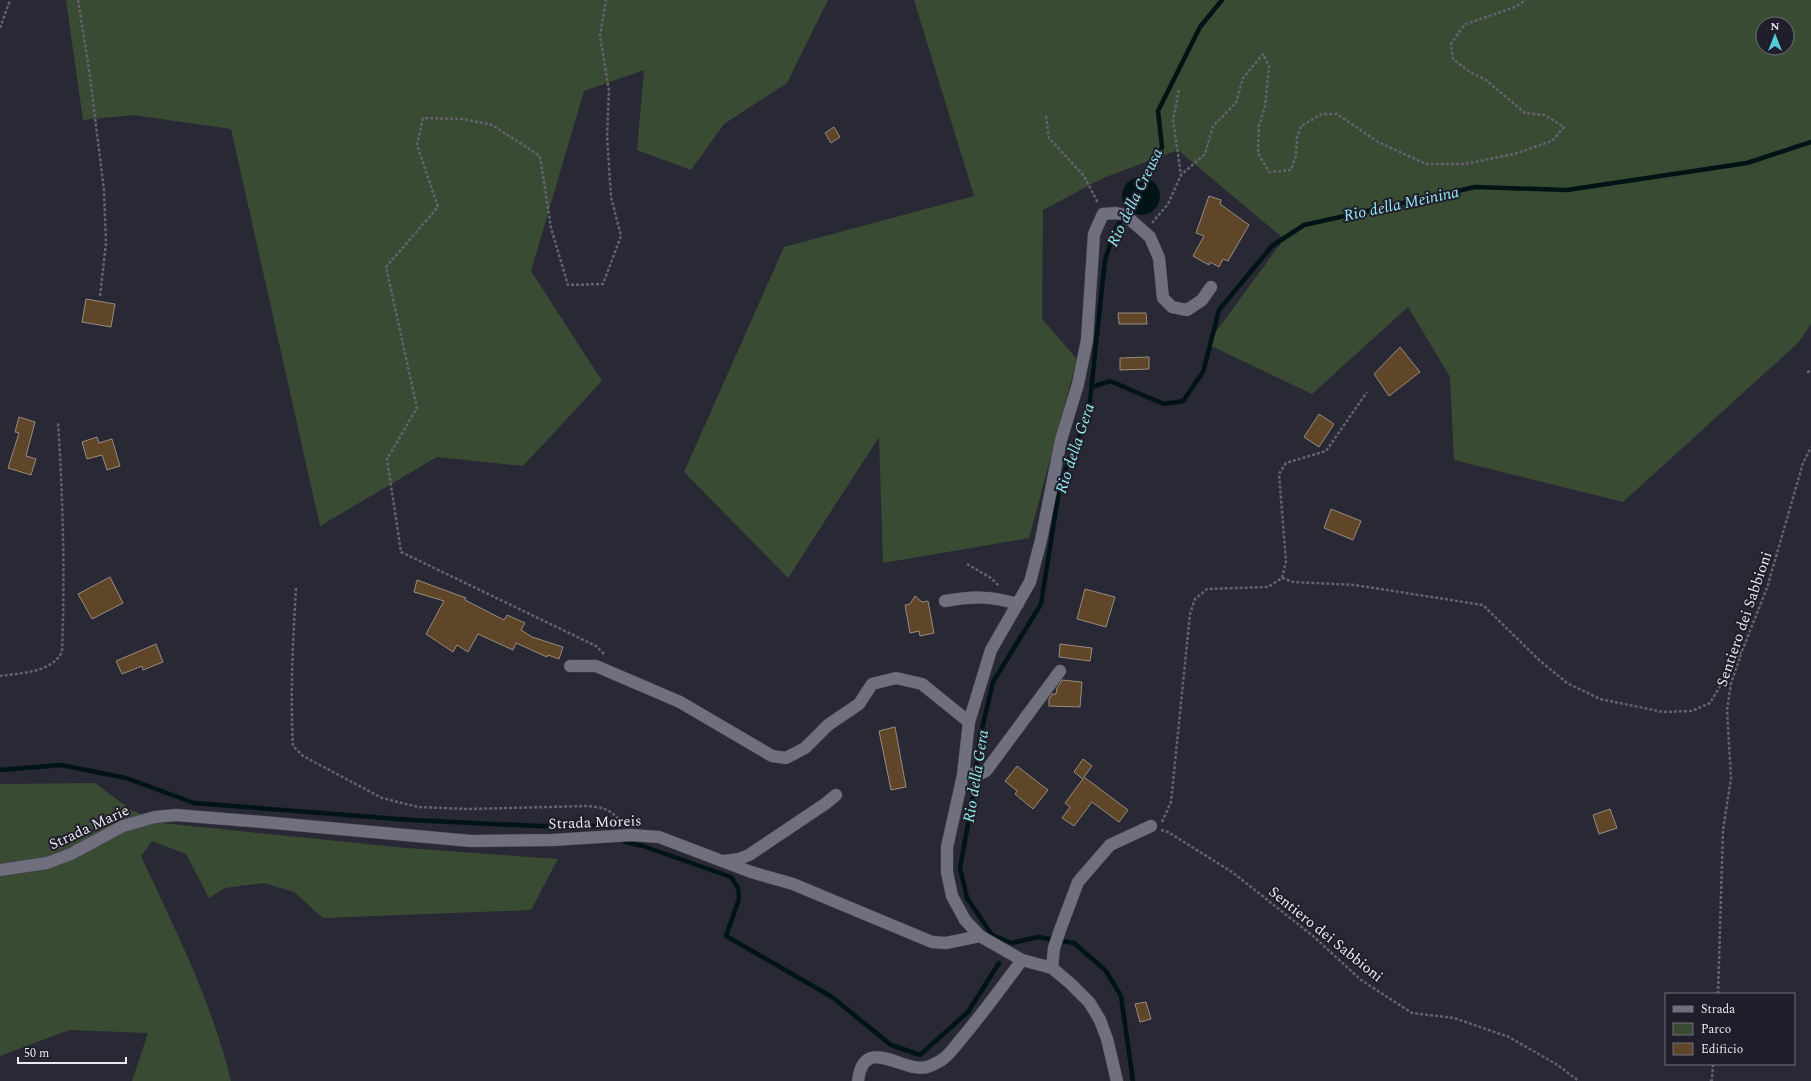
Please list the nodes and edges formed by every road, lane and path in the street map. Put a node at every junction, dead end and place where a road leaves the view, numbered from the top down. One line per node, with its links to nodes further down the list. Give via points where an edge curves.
1 (10, 0): 5 (path)
2 (78, 0): 12 (path, via 104,190 106,243)
3 (606, 0): 25 (path, via 600,35 609,91 607,136 610,196 622,236 603,284 568,285 551,228 540,156 492,126 463,119 423,118 417,145 438,207 386,267 417,408 387,459 401,552 596,646)
4 (1526, 0): 8 (path, via 1515,7 1466,24 1451,44 1453,59 1486,80 1525,113 1545,115 1564,127 1552,141 1514,154 1465,164 1426,164 1378,142 1337,114 1322,114 1301,126 1291,170 1270,172 1258,154 1259,125 1265,107 1269,66 1263,54 1242,78 1236,102 1213,126 1204,154)
5 (0, 28)
6 (1179, 90): 8 (path, via 1174,120)
7 (1046, 116): 9 (path, via 1049,138 1084,176)
8 (1181, 175): 10 (path, via 1168,204 1154,222)
9 (1102, 214): 10 (street, via 1125,215); 23 (street, via 1094,234 1087,340 1078,384 1061,440 1030,582)
10 (1139, 226): 11 (street, via 1150,237 1159,258 1163,298 1172,307 1187,310 1202,300)
11 (1211, 287)
12 (100, 296)
13 (1811, 371): 14 (path)
14 (1807, 372)
15 (1367, 392): 19 (path, via 1326,451 1286,463 1279,474 1286,560)
16 (58, 422): 28 (path, via 63,490 62,652 53,664 42,669)
17 (1811, 447): 24 (path, Sentiero dei Sabbioni, via 1803,463 1767,588)
18 (967, 564): 21 (path, via 991,578)
19 (1282, 578): 24 (path, via 1293,582 1355,585 1483,605 1539,660 1567,683 1600,700 1663,712 1692,711 1710,703); 33 (path, via 1268,587 1207,589 1195,599 1190,614 1171,802 1162,822)
20 (296, 588): 34 (path, via 292,653 292,728 293,746 303,756 382,798 396,802 418,807 467,809 589,806 605,808 614,814)
21 (1002, 588)
22 (946, 601): 23 (street, via 995,598)
23 (1018, 604): 29 (street, via 991,650)
24 (1742, 650): 40 (path, Sentiero dei Sabbioni, via 1731,683 1727,710 1731,778 1723,830)
25 (606, 656)
26 (570, 666): 29 (street, via 596,666 680,702 772,756 786,758 805,748 828,725 859,704 872,684 896,678 922,684)
27 (1060, 671): 30 (street, via 986,770)
28 (0, 676)
29 (969, 722): 30 (street)
30 (972, 774): 37 (street, via 947,847 947,872 952,896 965,920)
31 (836, 795): 35 (street, via 748,855)
32 (263, 822): 34 (street, Strada Moreis, via 471,841 553,840); 36 (street, Strada Marie, via 155,817 123,826 71,854 47,863)
33 (1151, 826): 39 (street, via 1110,845 1078,882 1054,948); 44 (path, Sentiero dei Sabbioni, via 1168,832 1232,872 1313,936 1360,980 1412,1013 1454,1018 1509,1037 1556,1064)
34 (631, 835): 35 (street, Strada Moreis, via 659,837)
35 (724, 861): 37 (street, Strada Moreis, via 793,884 932,942 946,943)
36 (0, 870)
37 (980, 936): 38 (street)
38 (1022, 960): 39 (street); 42 (street, via 979,1018 944,1058 928,1067 911,1067 883,1056 874,1058 865,1062 859,1071)
39 (1052, 968): 43 (street, via 1072,984 1100,1020 1108,1039)
40 (1718, 993)
41 (1713, 1065): 45 (path)
42 (858, 1081)
43 (1117, 1081)
44 (1579, 1081)
45 (1711, 1081)

